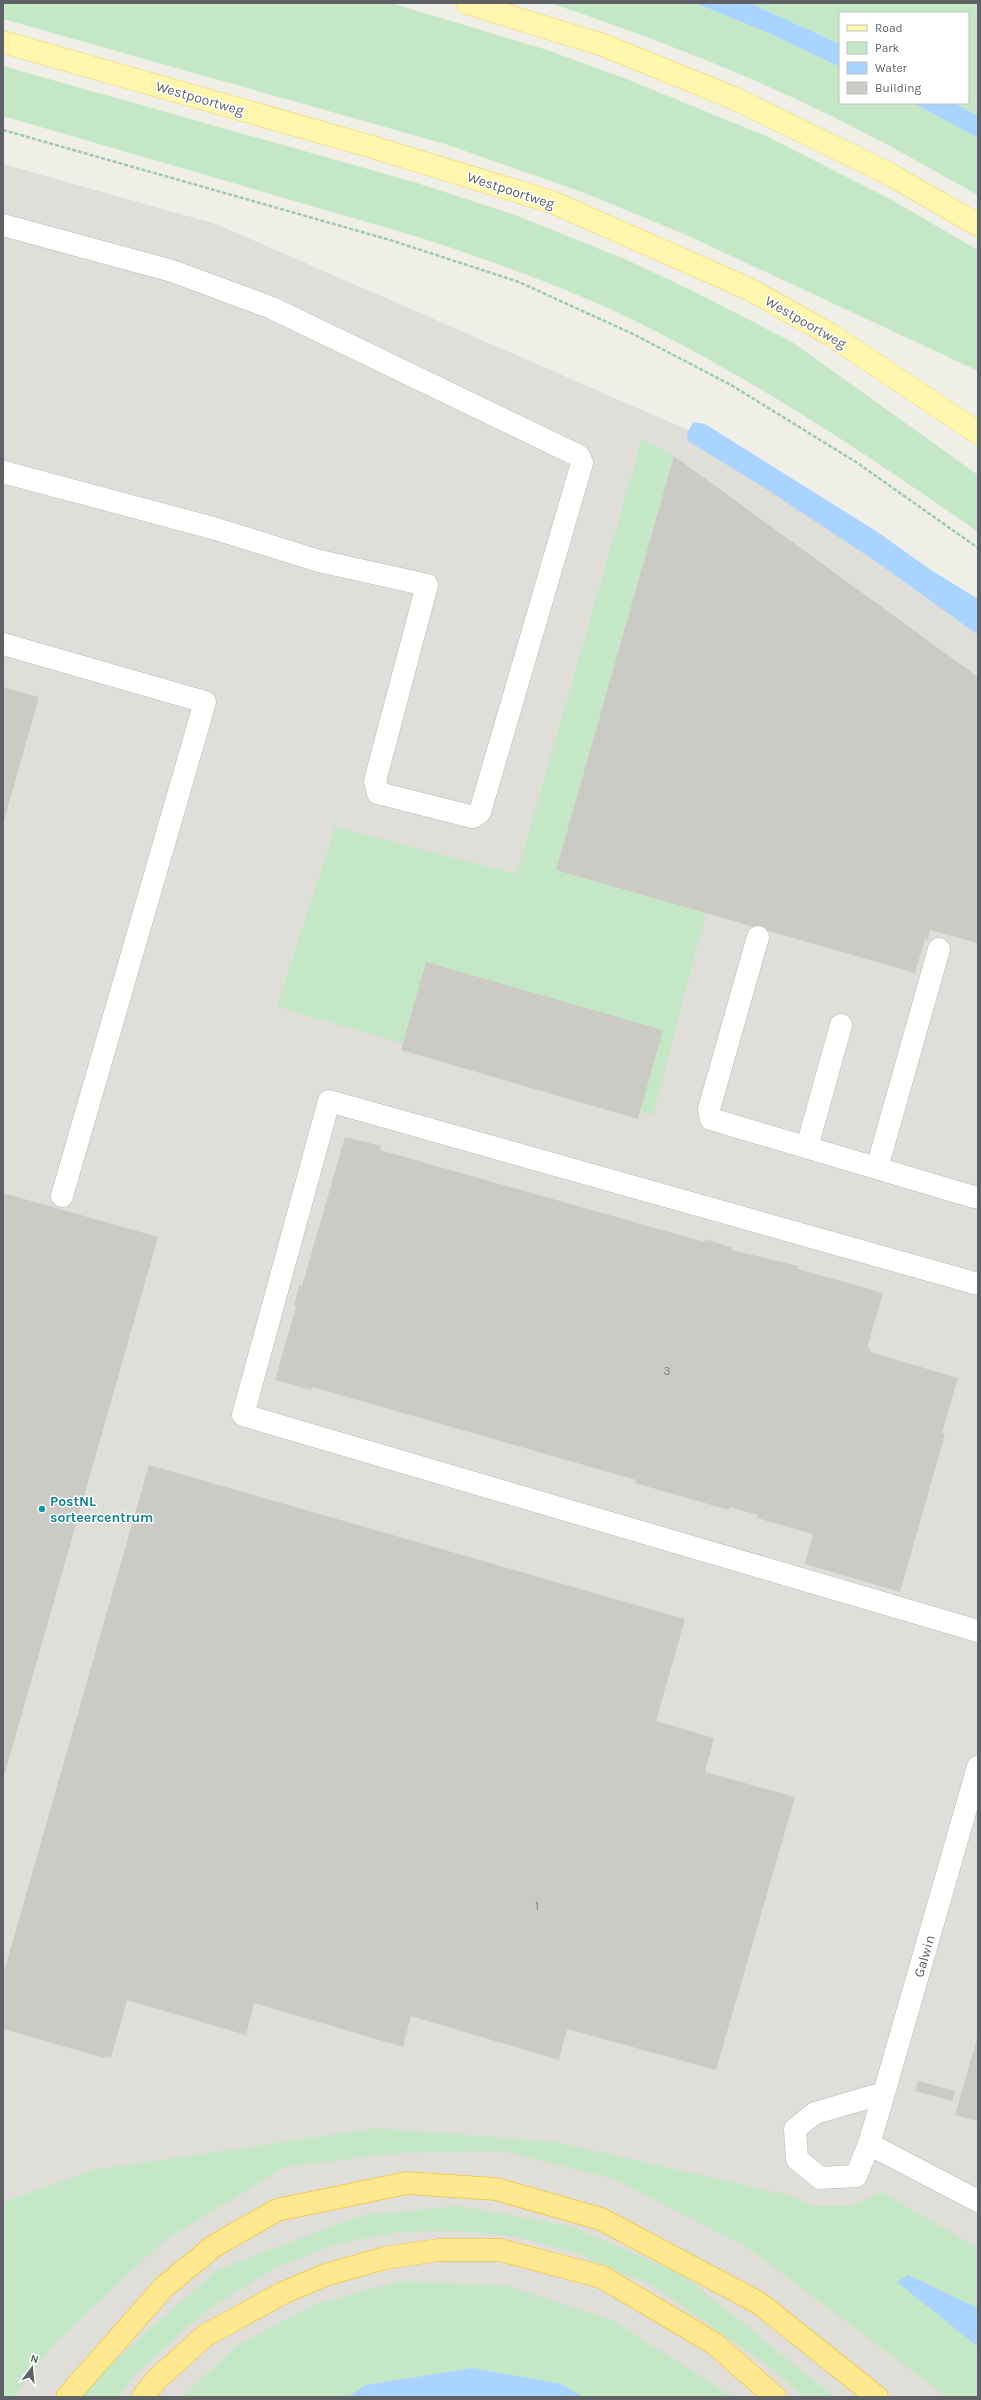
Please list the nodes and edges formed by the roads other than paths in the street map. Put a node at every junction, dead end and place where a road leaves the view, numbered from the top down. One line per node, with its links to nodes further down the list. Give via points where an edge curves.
1 (467, 3): 4 (main road, via 603,45 736,99 891,175)
2 (3, 42): 5 (main road, Westpoortweg, via 369,146 552,202 748,289 832,336)
3 (3, 225): 6 (street, via 172,271 272,308 579,456 582,464 480,812 473,817 378,793 375,781 427,585 319,561 213,528)
4 (978, 225)
5 (978, 433)
6 (3, 472)
7 (3, 644): 14 (street, via 205,702)
8 (758, 937): 11 (street, via 709,1109 711,1119)
9 (938, 949): 12 (street)
10 (841, 1025): 11 (street)
11 (807, 1147): 12 (street)
12 (877, 1168): 13 (street)
13 (977, 1193)
14 (62, 1196)
15 (978, 1284): 16 (street, via 329,1101 243,1416)
16 (978, 1631)
17 (978, 1767): 18 (street, Galwin)
18 (884, 2092): 19 (street, Galwin); 19 (street, Galwin, via 815,2113 795,2129 797,2159 820,2178 856,2176)
19 (869, 2144): 20 (street)
20 (978, 2201)
21 (67, 2397): 24 (highway, via 164,2287 214,2246 277,2210 407,2183 496,2189 601,2218 759,2302)
22 (143, 2397): 23 (highway, via 156,2380 206,2336 283,2293 325,2275 385,2258 438,2250 500,2250 602,2277 715,2344)
23 (775, 2397)
24 (877, 2397)

